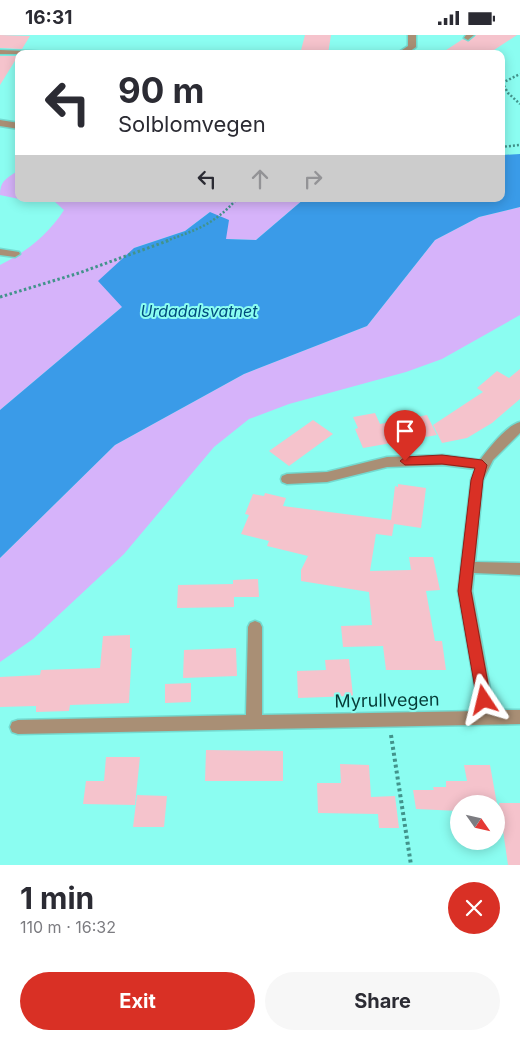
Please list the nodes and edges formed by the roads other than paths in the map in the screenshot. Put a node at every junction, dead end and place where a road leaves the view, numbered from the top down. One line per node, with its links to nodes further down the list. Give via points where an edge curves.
1 (412, 35): 2 (street, via 412,47)
2 (407, 50)
3 (0, 52): 4 (street)
4 (15, 53)
5 (0, 123): 6 (street)
6 (15, 125)
7 (0, 252): 8 (street)
8 (15, 254)
9 (520, 426): 10 (street)
10 (482, 465): 11 (street, via 442,460 387,462 327,477); 12 (street, via 477,480)
11 (287, 479)
12 (468, 567): 13 (street); 16 (street, via 465,591)
13 (520, 569)
14 (255, 627): 17 (street)
15 (520, 717): 16 (street, Myrullvegen)
16 (488, 718): 17 (street, Myrullvegen, via 389,722)
17 (254, 721): 18 (street, Myrullvegen)
18 (18, 727)

